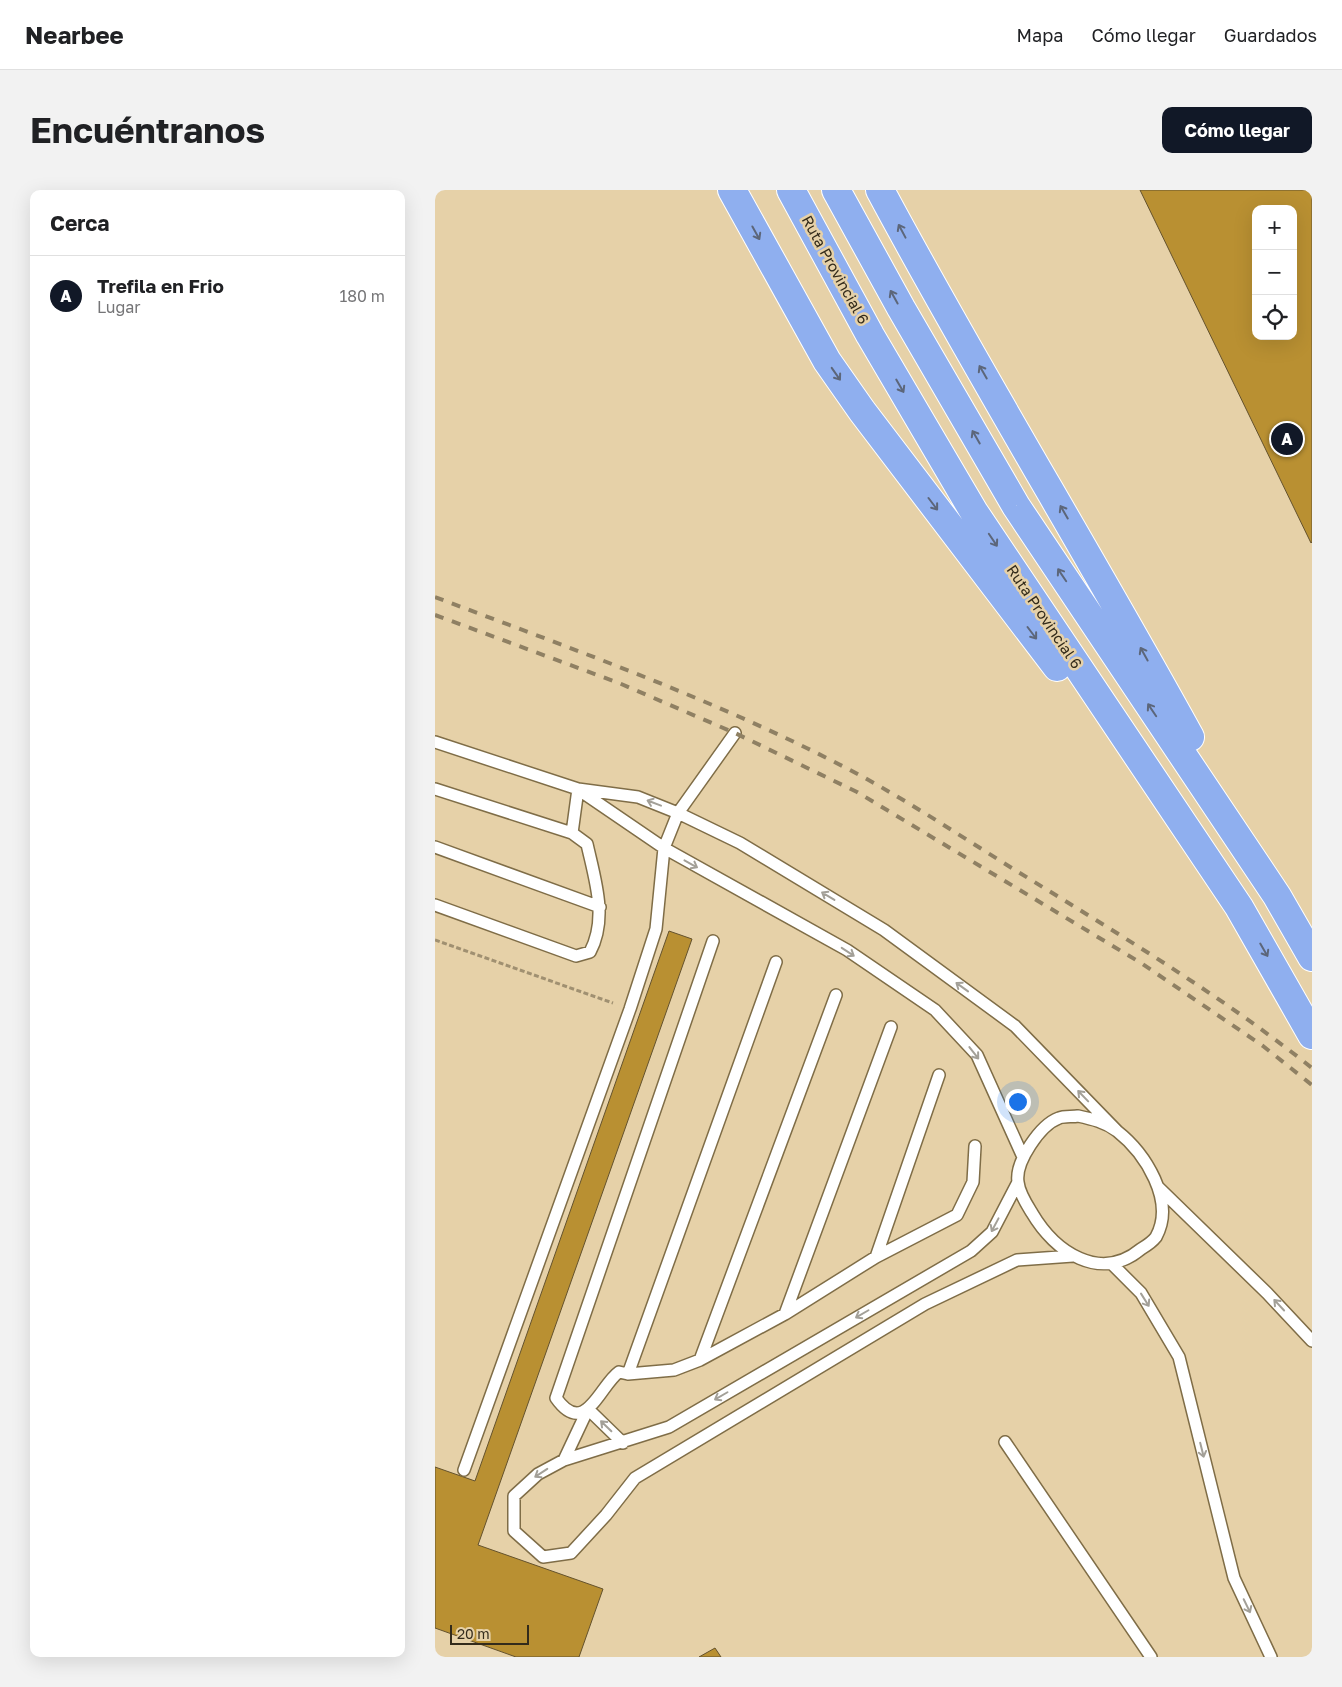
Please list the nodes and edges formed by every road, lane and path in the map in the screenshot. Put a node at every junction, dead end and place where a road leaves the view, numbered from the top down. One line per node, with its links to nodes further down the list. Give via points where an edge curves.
1 (732, 190): 16 (highway, one-way to 16, via 827,361 862,411)
2 (791, 190): 16 (highway, Ruta Provincial 6, one-way to 16, via 870,335 974,512)
3 (836, 190): 13 (highway, one-way to 3, via 1016,506)
4 (880, 190): 13 (highway, one-way to 4, via 1115,601)
5 (735, 732): 9 (lane)
6 (435, 742): 7 (lane)
7 (578, 788): 9 (lane, one-way to 7, via 638,797); 10 (lane); 12 (lane)
8 (435, 789): 10 (lane)
9 (678, 812): 12 (lane); 26 (lane, one-way to 9, via 1015,1026 884,930 740,843)
10 (572, 833): 15 (lane, via 587,844)
11 (435, 848): 15 (lane)
12 (664, 848): 22 (lane, via 657,928); 28 (lane, one-way to 28, via 847,950 935,1010 977,1056)
13 (1277, 896): 19 (highway)
14 (435, 906): 15 (lane, via 576,956 590,952 597,939)
15 (600, 907)
16 (1239, 907): 24 (highway, Ruta Provincial 6, one-way to 24)
17 (435, 940): 22 (path)
18 (713, 941): 38 (lane, via 556,1398 562,1408 574,1412)
19 (1312, 957)
20 (776, 962): 37 (lane)
21 (836, 996): 36 (lane)
22 (630, 1009): 42 (lane)
23 (891, 1027): 34 (lane)
24 (1312, 1035)
25 (939, 1075): 32 (lane)
26 (1117, 1130): 28 (lane, via 1096,1119 1078,1116 1059,1118 1038,1134); 30 (lane, via 1150,1170)
27 (975, 1146): 32 (lane, via 973,1182 957,1214)
28 (1023, 1157): 29 (lane)
29 (1018, 1182): 31 (lane, via 1040,1227 1052,1242); 40 (lane, one-way to 40, via 992,1232 971,1251 669,1427)
30 (1158, 1187): 33 (lane, via 1163,1215 1155,1238 1134,1255); 35 (lane, one-way to 30, via 1267,1292)
31 (1073, 1256): 33 (lane); 41 (lane, one-way to 31, via 538,1474 514,1496 514,1531 543,1557 571,1553 635,1478 925,1304 1017,1260)
32 (876, 1258): 34 (lane)
33 (1112, 1264): 44 (lane, one-way to 44, via 1141,1293 1179,1357 1233,1578)
34 (785, 1314): 36 (lane)
35 (1312, 1341)
36 (700, 1360): 37 (lane, via 675,1370)
37 (628, 1374): 38 (lane, via 619,1372 609,1378 597,1401)
38 (588, 1409): 40 (lane, one-way to 38); 41 (lane)
39 (1005, 1442): 43 (lane)
40 (623, 1443): 41 (lane)
41 (564, 1460)
42 (464, 1470)
43 (1151, 1657)
44 (1271, 1657)

